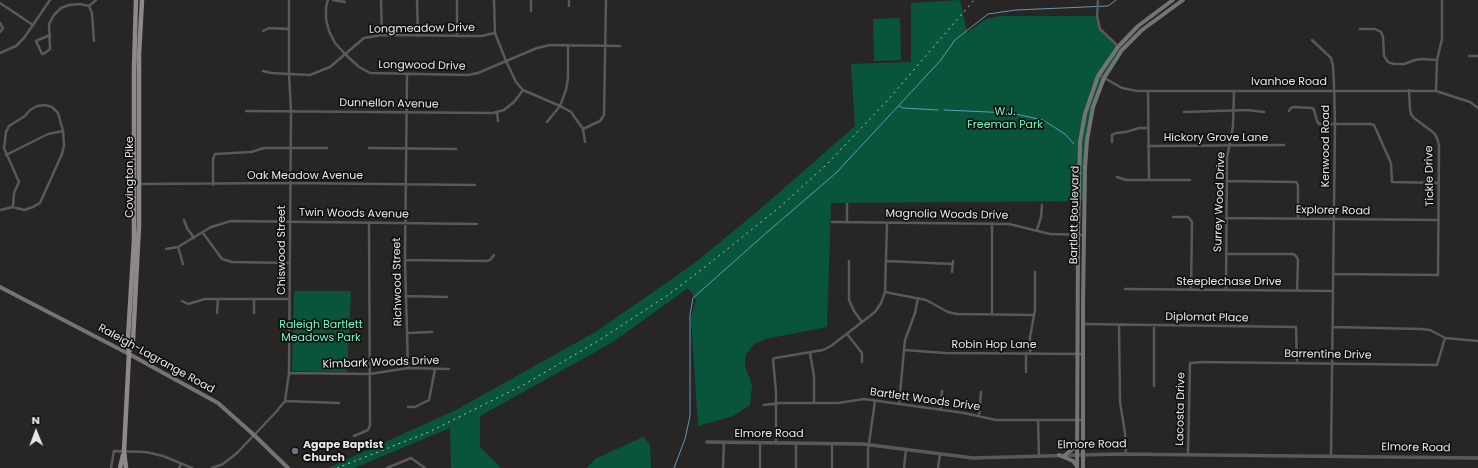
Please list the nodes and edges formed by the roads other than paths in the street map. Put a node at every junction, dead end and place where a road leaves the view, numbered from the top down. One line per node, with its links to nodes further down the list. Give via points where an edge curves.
1 (50, 0): 26 (street)
2 (96, 0): 22 (street)
3 (136, 0): 95 (main road, Covington Pike)
4 (142, 0): 95 (main road, Covington Pike)
5 (289, 0): 28 (street, Chiswood Street)
6 (328, 0): 46 (street, Longwood Drive, via 326,19 329,31)
7 (333, 0): 20 (street)
8 (381, 0): 35 (street)
9 (418, 0): 36 (street)
10 (457, 0): 37 (street)
11 (494, 0): 33 (street)
12 (531, 0): 24 (street)
13 (569, 0): 23 (street)
14 (606, 0): 41 (street)
15 (1098, 0): 43 (street, via 1100,28)
16 (1173, 0): 27 (main road, Bartlett Boulevard)
17 (1182, 0): 30 (main road, Bartlett Boulevard)
18 (1442, 0): 49 (street, via 1442,39)
19 (79, 2): 22 (street); 34 (street, via 61,8 54,15 49,24)
20 (345, 2)
21 (0, 3): 26 (street)
22 (89, 6): 39 (street)
23 (569, 6)
24 (531, 11)
25 (0, 23): 32 (street, via 3,28)
26 (33, 24): 45 (street, via 16,46)
27 (1138, 26): 30 (main road); 43 (main road, Bartlett Boulevard)
28 (289, 29): 31 (street, via 269,28); 52 (street, Chiswood Street)
29 (1360, 29): 49 (street, via 1375,29 1380,32 1383,37 1384,56 1388,62 1404,64 1421,59)
30 (1142, 30): 44 (main road, Bartlett Boulevard)
31 (263, 31)
32 (0, 32)
33 (495, 33): 37 (street, Longmeadow Drive); 50 (street)
34 (50, 35): 34 (street, via 50,49 42,54 36,41)
35 (382, 35): 36 (street, Longmeadow Drive); 46 (street, Longmeadow Drive, via 364,38)
36 (418, 36): 37 (street, Longmeadow Drive)
37 (457, 36)
38 (1312, 40): 57 (street, Kenwood Road, via 1330,58)
39 (94, 41)
40 (568, 45): 41 (street, Longwood Drive); 50 (street, Longwood Drive, via 537,48); 62 (street, via 568,78)
41 (606, 46): 42 (street, Longwood Drive); 75 (street, via 604,115 600,121)
42 (620, 46)
43 (1118, 47): 44 (street); 54 (main road, Bartlett Boulevard)
44 (1122, 50): 55 (main road, Bartlett Boulevard)
45 (0, 53)
46 (345, 54): 52 (street, Longmeadow Drive, via 330,67 317,72); 53 (street, Longwood Drive, via 370,73)
47 (1469, 56): 48 (street)
48 (1478, 56)
49 (1437, 60): 61 (street)
50 (506, 61): 53 (street, Longwood Drive, via 468,75); 56 (street)
51 (263, 71): 52 (street, Longmeadow Drive)
52 (289, 74): 65 (street, Chiswood Street)
53 (407, 75): 67 (street, Richwood Street)
54 (1099, 75): 55 (street, Ivanhoe Road); 119 (main road, Bartlett Boulevard, via 1085,114 1081,135)
55 (1104, 78): 59 (street, Ivanhoe Road, via 1127,89); 120 (main road, Bartlett Boulevard, via 1093,107 1087,140)
56 (523, 90): 62 (street); 68 (street, via 514,102)
57 (1334, 90): 58 (street, Ivanhoe Road); 60 (street, Ivanhoe Road); 74 (street, Kenwood Road)
58 (1410, 90): 61 (street, Ivanhoe Road); 94 (street, Tickle Drive, via 1411,114 1437,138)
59 (1148, 91): 60 (street, Ivanhoe Road); 76 (street)
60 (1234, 91): 70 (street, Surrey Wood Drive)
61 (1436, 91): 63 (street, Ivanhoe Road, via 1470,102)
62 (560, 106): 73 (street); 75 (street, via 571,112)
63 (1478, 108)
64 (246, 111): 65 (street, Dunnellon Avenue)
65 (290, 111): 67 (street, Dunnellon Avenue); 83 (street, Chiswood Street)
66 (1289, 111): 74 (street, via 1290,108 1312,108 1319,124)
67 (407, 112): 68 (street, Dunnellon Avenue); 86 (street, Richwood Street)
68 (498, 112): 72 (street)
69 (1184, 112): 70 (street)
70 (1234, 112): 71 (street); 81 (street, Surrey Wood Drive)
71 (1264, 112)
72 (498, 120)
73 (547, 122)
74 (1335, 124): 94 (street, via 1374,126 1391,163 1392,182); 106 (street, Kenwood Road)
75 (583, 128): 78 (street)
76 (1148, 128): 79 (street, via 1116,133 1112,135); 80 (street)
77 (63, 131): 88 (street, via 48,134); 88 (street, via 58,113 52,107 37,106 10,126 6,132); 101 (street, via 62,154 40,203 24,210)
78 (585, 142)
79 (1112, 142)
80 (1148, 146): 81 (street, Hickory Grove Lane); 90 (street)
81 (1229, 146): 82 (street, Hickory Grove Lane); 92 (street, Surrey Wood Drive)
82 (1284, 146)
83 (290, 147): 84 (street); 93 (street, Chiswood Street); 96 (street, via 215,154)
84 (327, 148)
85 (369, 148): 86 (street)
86 (407, 148): 87 (street); 97 (street, Richwood Street)
87 (456, 148)
88 (6, 155): 101 (street, via 19,182 14,193)
89 (1117, 177): 90 (street, via 1123,180)
90 (1149, 180): 91 (street)
91 (1190, 180)
92 (1227, 181): 104 (street, Surrey Wood Drive); 105 (street, via 1296,182)
93 (290, 183): 96 (street, Oak Meadow Avenue); 97 (street, Oak Meadow Avenue); 109 (street, Chiswood Street)
94 (1439, 183): 108 (street, Tickle Drive)
95 (136, 184): 96 (street, Oak Meadow Avenue); 165 (main road, Covington Pike, via 138,260 133,340)
96 (213, 185)
97 (406, 185): 98 (street, Oak Meadow Avenue); 113 (street, Richwood Street)
98 (475, 185)
99 (847, 204): 111 (street)
100 (1042, 205): 117 (street)
101 (13, 207): 102 (street)
102 (0, 210)
103 (1173, 217): 136 (street, via 1188,217 1192,222)
104 (1226, 218): 105 (street, Explorer Road); 124 (street, Surrey Wood Drive)
105 (1298, 218): 106 (street, Explorer Road)
106 (1334, 218): 108 (street, Explorer Road); 133 (street, Kenwood Road)
107 (184, 220): 121 (street)
108 (1438, 220): 133 (street, Tickle Drive, via 1438,275)
109 (290, 221): 112 (street, Twin Woods Avenue); 118 (street, Twin Woods Avenue, via 231,221 212,226); 129 (street, Chiswood Street)
110 (832, 222): 111 (street, Magnolia Woods Drive)
111 (847, 222): 114 (street, Magnolia Woods Drive)
112 (369, 223): 113 (street, Twin Woods Avenue); 177 (street)
113 (406, 223): 116 (street, Twin Woods Avenue); 126 (street, Richwood Street)
114 (887, 223): 115 (street, Magnolia Woods Drive); 128 (street)
115 (992, 223): 117 (street, Magnolia Woods Drive, via 1012,224); 150 (street)
116 (477, 224)
117 (1038, 230): 119 (street, Magnolia Woods Drive)
118 (203, 233): 121 (street, Twin Woods Avenue); 129 (street, via 222,259 232,262)
119 (1078, 235): 120 (street, Magnolia Woods Drive); 166 (main road, Bartlett Boulevard)
120 (1084, 235): 153 (main road, Bartlett Boulevard)
121 (194, 238): 122 (street, Twin Woods Avenue)
122 (178, 247): 123 (street, Twin Woods Avenue); 130 (street)
123 (166, 249)
124 (1226, 254): 137 (street, Surrey Wood Drive); 138 (street, via 1293,254 1298,260)
125 (494, 255): 126 (street, via 486,261)
126 (405, 260): 141 (street, Richwood Street)
127 (849, 261): 152 (street, via 849,300)
128 (886, 261): 131 (street, via 953,262); 140 (street)
129 (290, 263): 146 (street, Chiswood Street)
130 (183, 264)
131 (952, 272)
132 (1035, 272): 151 (street)
133 (1334, 274): 139 (street, Kenwood Road)
134 (0, 287): 165 (main road, Raleigh-Lagrange Road)
135 (1125, 289): 136 (street, Steeplechase Drive)
136 (1191, 290): 137 (street, Steeplechase Drive)
137 (1226, 290): 138 (street, Steeplechase Drive)
138 (1297, 290): 139 (street, Steeplechase Drive)
139 (1333, 291): 156 (street, Kenwood Road)
140 (885, 292): 143 (street); 152 (street, via 875,312)
141 (406, 296): 142 (street); 158 (street, Richwood Street)
142 (447, 297)
143 (918, 298): 150 (street, via 930,301 955,314); 162 (street)
144 (218, 299): 145 (street); 147 (street, via 205,299 188,304); 148 (street)
145 (254, 299): 146 (street); 149 (street)
146 (289, 299): 176 (street, Chiswood Street)
147 (182, 300)
148 (217, 313)
149 (254, 313)
150 (992, 315): 151 (street)
151 (1034, 315): 164 (street)
152 (862, 322): 159 (street)
153 (1083, 324): 154 (street, Diplomat Place); 167 (main road, Bartlett Boulevard)
154 (1119, 325): 155 (street, Diplomat Place); 208 (street, via 1120,402)
155 (1154, 325): 170 (street, Diplomat Place, via 1296,327); 178 (street)
156 (1333, 327): 160 (street, via 1421,329 1430,330); 171 (street, Kenwood Road)
157 (432, 332): 158 (street)
158 (407, 333): 172 (street, Richwood Street)
159 (847, 334): 163 (street, via 828,348); 168 (street, via 862,354)
160 (1445, 338): 161 (street); 171 (street, Barrentine Drive, via 1437,365)
161 (1478, 341)
162 (904, 350): 164 (street, Robin Hop Lane, via 945,353); 186 (street)
163 (810, 353): 184 (street, via 814,376); 185 (street, via 773,359)
164 (1028, 353): 166 (street, Robin Hop Lane); 175 (street)
165 (129, 354): 194 (main road, Raleigh-Lagrange Road, via 218,403); 205 (main road, Covington Pike)
166 (1077, 354): 167 (street, Robin Hop Lane); 192 (main road, Bartlett Boulevard)
167 (1083, 354): 193 (main road, Bartlett Boulevard)
168 (862, 362)
169 (1190, 363): 170 (street, Barrentine Drive); 209 (street, Lacosta Drive)
170 (1297, 363): 171 (street, Barrentine Drive)
171 (1333, 363): 214 (street, Kenwood Road)
172 (408, 368): 173 (street, Kimbark Woods Drive); 177 (street, Kimbark Woods Drive)
173 (435, 369): 174 (street, Kimbark Woods Drive); 188 (street, via 429,400 415,407)
174 (449, 369)
175 (1026, 372)
176 (289, 373): 177 (street, Kimbark Woods Drive); 181 (street, Chiswood Street)
177 (370, 374): 195 (street, via 370,425 368,430)
178 (1154, 386)
179 (942, 391): 189 (street)
180 (981, 392): 190 (street)
181 (285, 401): 183 (street); 194 (street)
182 (876, 401): 184 (street, Bartlett Woods Drive); 186 (street, Bartlett Woods Drive); 203 (street)
183 (339, 403)
184 (814, 403): 185 (street, Bartlett Woods Drive)
185 (775, 404): 187 (street, Bartlett Woods Drive); 199 (street)
186 (899, 404): 189 (street, Bartlett Woods Drive)
187 (764, 405)
188 (408, 407)
189 (941, 410): 190 (street, Bartlett Woods Drive)
190 (978, 416): 191 (street, Bartlett Woods Drive, via 998,420)
191 (1038, 420): 192 (street, Bartlett Woods Drive); 213 (street)
192 (1077, 420): 193 (street, Bartlett Woods Drive); 202 (main road, Bartlett Boulevard)
193 (1083, 420): 207 (main road, Bartlett Boulevard)
194 (254, 435): 223 (street, via 223,464); 224 (main road, Raleigh-Lagrange Road)
195 (354, 436)
196 (707, 442): 197 (street, Elmore Road)
197 (724, 442): 198 (street, Elmore Road); 227 (street)
198 (760, 443): 199 (street, Elmore Road); 228 (street)
199 (776, 443): 200 (street, Elmore Road)
200 (796, 443): 201 (street, Elmore Road); 229 (street)
201 (832, 443): 203 (street, Elmore Road); 230 (street)
202 (1077, 443): 211 (main road); 212 (main road, Bartlett Boulevard)
203 (869, 444): 204 (street, Elmore Road); 231 (street)
204 (906, 449): 206 (street, Elmore Road); 232 (street)
205 (124, 451): 216 (street, via 146,452); 218 (street, via 114,451); 219 (main road, Covington Pike); 220 (main road, Covington Pike)
206 (940, 454): 213 (street, Elmore Road, via 973,458); 233 (street)
207 (1083, 454): 208 (street, Elmore Road); 212 (street, Elmore Road); 234 (main road, Bartlett Boulevard)
208 (1126, 454): 209 (street, Elmore Road)
209 (1188, 454): 214 (street, Elmore Road)
210 (1059, 455): 211 (street, Elmore Road); 213 (street, Elmore Road); 217 (main road, via 1073,461)
211 (1065, 455): 212 (street, Elmore Road)
212 (1077, 455): 217 (main road, Bartlett Boulevard)
213 (1039, 456)
214 (1331, 456): 215 (street, Elmore Road)
215 (1478, 458)
216 (181, 464): 221 (street); 222 (street)
217 (1077, 467)
218 (111, 468)
219 (120, 468)
220 (126, 468)
221 (179, 468)
222 (192, 468)
223 (212, 468)
224 (288, 468)
225 (387, 468): 226 (street, via 411,458)
226 (425, 468)
227 (723, 468)
228 (760, 468)
229 (796, 468)
230 (832, 468)
231 (868, 468)
232 (904, 468)
233 (938, 468)
234 (1083, 468)

